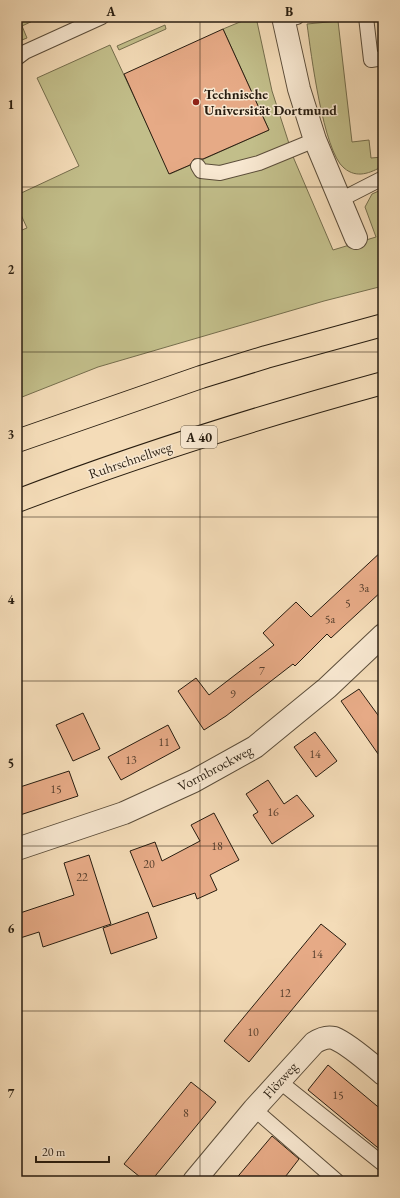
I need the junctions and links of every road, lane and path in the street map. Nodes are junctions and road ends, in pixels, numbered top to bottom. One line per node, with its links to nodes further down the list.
1 (102, 17): 4 (lane)
2 (366, 17): 5 (lane)
3 (288, 18): 6 (street)
4 (17, 58)
5 (383, 58)
6 (315, 140): 7 (lane); 9 (street)
7 (198, 166)
8 (383, 178): 9 (lane)
9 (340, 200): 10 (street)
10 (356, 238)
11 (383, 325): 13 (highway)
12 (383, 383): 14 (highway, Ruhrschnellweg / A 40)
13 (17, 440)
14 (17, 501)
15 (383, 635): 16 (street, Vormbrockweg)
16 (17, 850)
17 (383, 1074): 18 (street, Flözweg)
18 (279, 1081): 19 (street, Flözweg); 20 (lane)
19 (254, 1109): 21 (street, Flözweg); 22 (lane)
20 (383, 1164)
21 (194, 1181)
22 (336, 1181)

